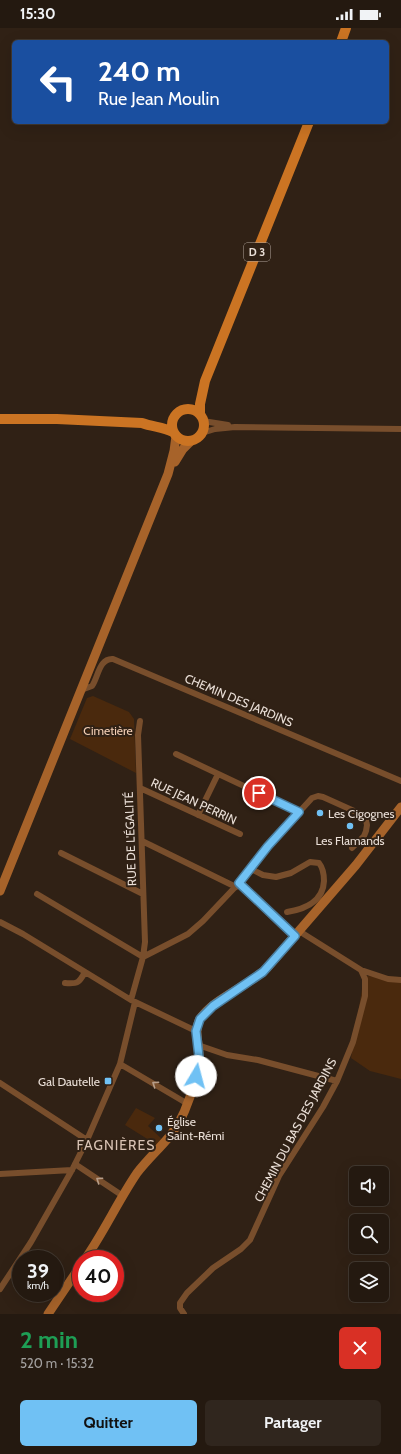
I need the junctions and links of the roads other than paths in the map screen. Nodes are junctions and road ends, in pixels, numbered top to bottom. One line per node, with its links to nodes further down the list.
1 (308, 124): 2 (main road, D 3)
2 (205, 381): 3 (main road, D 3); 5 (main road, D 3)
3 (185, 409): 4 (main road); 5 (main road)
4 (174, 417): 7 (main road); 11 (main road)
5 (202, 418): 8 (street); 10 (main road)
6 (0, 419): 7 (main road)
7 (142, 423): 11 (main road)
8 (235, 427): 9 (street); 10 (street)
9 (401, 429)
10 (202, 433): 12 (main road)
11 (174, 434): 12 (main road); 13 (street)
12 (191, 441): 13 (street)
13 (168, 474): 14 (street)
14 (81, 690): 18 (street, CHEMIN DES JARDINS); 29 (street)
15 (140, 721): 19 (street, RUE DE L'ÉGALITÉ)
16 (176, 754): 17 (street)
17 (218, 774): 21 (street); 22 (street)
18 (401, 780)
19 (140, 788): 22 (street, RUE JEAN PERRIN); 24 (street, RUE DE L'ÉGALITÉ)
20 (401, 808): 34 (street)
21 (299, 812): 25 (street); 27 (street)
22 (198, 815): 23 (street, RUE JEAN PERRIN)
23 (240, 834)
24 (142, 841): 28 (street); 31 (street, RUE DE L'ÉGALITÉ)
25 (352, 848)
26 (61, 853): 31 (street)
27 (251, 869): 28 (street); 32 (street)
28 (238, 885): 34 (street); 35 (street)
29 (0, 891)
30 (37, 894): 35 (street)
31 (143, 894): 35 (street, RUE DE L'ÉGALITÉ)
32 (287, 912)
33 (0, 922): 37 (street)
34 (297, 934): 36 (street); 41 (street)
35 (143, 957): 40 (street, RUE DE L'ÉGALITÉ)
36 (361, 970): 38 (street); 44 (street, CHEMIN DU BAS DES JARDINS)
37 (85, 972): 39 (street); 40 (street)
38 (401, 980)
39 (65, 983)
40 (133, 1001): 41 (street); 43 (street, RUE DE L'ÉGALITÉ)
41 (196, 1031): 42 (street)
42 (198, 1045): 44 (street); 46 (street)
43 (120, 1064): 46 (street, one-way to 43); 47 (street, RUE DE L'ÉGALITÉ)
44 (337, 1081): 56 (street, CHEMIN DU BAS DES JARDINS)
45 (0, 1083): 47 (street)
46 (188, 1104): 51 (street)
47 (87, 1140): 48 (street, RUE DE L'ÉGALITÉ)
48 (75, 1164): 49 (street, RUE DE L'ÉGALITÉ); 51 (street, one-way to 48)
49 (72, 1170): 50 (street); 54 (street, RUE DE L'ÉGALITÉ)
50 (0, 1174)
51 (124, 1196): 52 (street)
52 (91, 1250)
53 (72, 1278): 55 (street)
54 (0, 1290)
55 (48, 1314)
56 (184, 1314)

